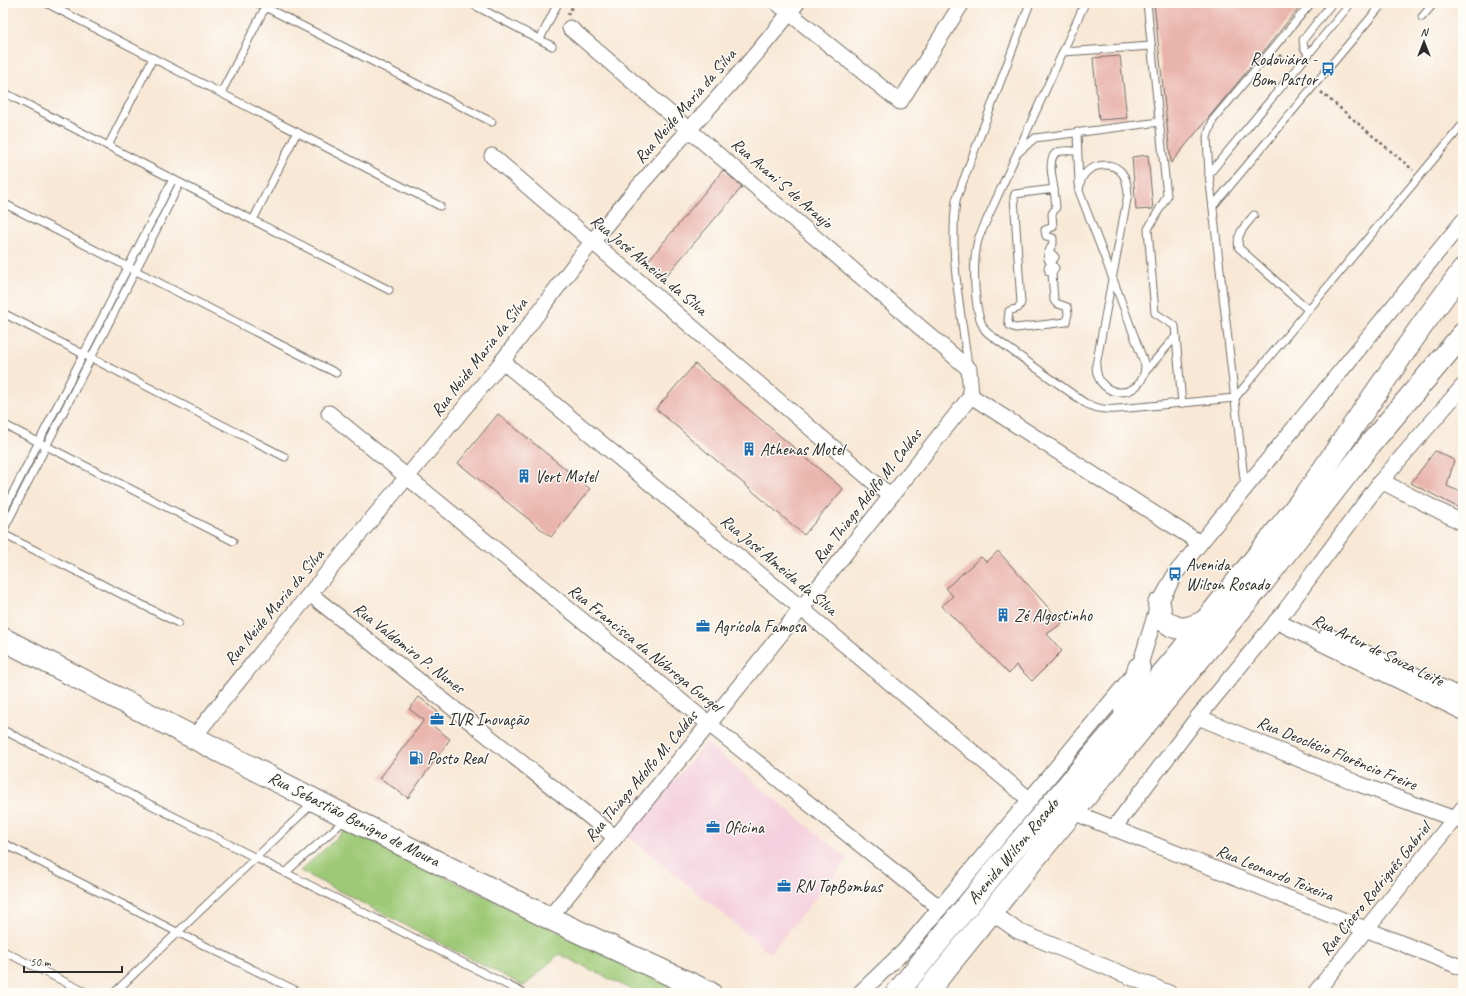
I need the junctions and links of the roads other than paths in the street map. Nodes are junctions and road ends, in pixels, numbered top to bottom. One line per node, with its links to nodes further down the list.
1 (46, 3): 24 (lane)
2 (258, 3): 15 (lane)
3 (470, 3): 19 (lane)
4 (558, 3): 19 (lane)
5 (777, 3): 16 (street)
6 (962, 3): 16 (street)
7 (1030, 3): 59 (lane)
8 (1085, 3): 22 (lane)
9 (1147, 3): 21 (lane)
10 (1311, 3): 37 (lane)
11 (1332, 3): 23 (lane)
12 (1351, 3): 23 (lane)
13 (1383, 3): 43 (lane)
14 (1434, 3): 17 (lane)
15 (266, 5): 26 (lane); 27 (lane)
16 (793, 8): 30 (street, Rua Neide Maria da Silva)
17 (1422, 17)
18 (570, 28): 30 (street, Rua Avani S de Araujo)
19 (540, 39): 20 (lane)
20 (552, 46)
21 (1152, 46): 22 (lane); 28 (lane)
22 (1063, 52): 35 (lane)
23 (1309, 54): 37 (lane)
24 (153, 58): 26 (lane); 33 (lane)
25 (3, 92): 33 (lane)
26 (222, 93): 31 (lane)
27 (492, 122)
28 (1160, 122): 32 (lane); 55 (lane)
29 (1463, 124): 52 (lane)
30 (690, 129): 47 (street, Rua Neide Maria da Silva); 59 (street, Rua Avani S de Araujo)
31 (297, 132): 42 (lane); 45 (lane)
32 (1077, 132): 34 (lane); 35 (lane)
33 (108, 146): 38 (lane)
34 (1077, 151): 39 (lane); 40 (lane)
35 (1016, 154): 65 (lane)
36 (492, 156): 47 (street, Rua José Almeida da Silva)
37 (1209, 174): 43 (lane)
38 (177, 181): 45 (lane); 48 (lane)
39 (1054, 189): 39 (lane)
40 (1079, 191): 50 (lane); 50 (lane)
41 (3, 203): 48 (lane)
42 (440, 206)
43 (1213, 206): 64 (lane)
44 (1254, 215): 52 (lane)
45 (253, 220): 51 (lane)
46 (1463, 221): 73 (street)
47 (592, 242): 58 (street, Rua Neide Maria da Silva); 74 (street, Rua José Almeida da Silva)
48 (132, 270): 56 (lane); 57 (lane); 61 (lane)
49 (1463, 270): 86 (main road, Avenida Wilson Rosado)
50 (1113, 279): 60 (lane); 60 (lane)
51 (389, 290)
52 (1308, 310): 64 (lane)
53 (3, 314): 56 (lane)
54 (1463, 334): 99 (main road, Avenida Wilson Rosado)
55 (1176, 336): 60 (lane); 65 (lane)
56 (84, 354): 57 (lane); 68 (lane)
57 (91, 358): 69 (lane); 70 (lane)
58 (502, 361): 71 (street, Rua Neide Maria da Silva); 84 (street, Rua José Almeida da Silva)
59 (969, 368): 63 (street)
60 (1145, 372)
61 (336, 373)
62 (1463, 386): 72 (street)
63 (971, 396): 74 (street, Rua Thiago Adolfo M. Caldas); 80 (street)
64 (1235, 398): 65 (lane); 73 (lane)
65 (1182, 403)
66 (329, 413): 71 (street, Rua Francisca da Nóbrega Gurgel)
67 (3, 424): 68 (lane)
68 (39, 442): 69 (lane); 75 (lane)
69 (46, 446): 77 (lane); 78 (lane)
70 (285, 457)
71 (407, 477): 82 (street, Rua Neide Maria da Silva); 94 (street, Rua Francisca da Nóbrega Gurgel)
72 (1381, 481): 76 (street); 85 (street)
73 (1245, 487): 80 (street)
74 (890, 496): 84 (street, Rua Thiago Adolfo M. Caldas)
75 (3, 512)
76 (1463, 523)
77 (3, 533): 87 (lane)
78 (233, 541)
79 (3, 542): 81 (lane)
80 (1200, 543): 83 (street)
81 (3, 552)
82 (310, 594): 96 (street, Rua Neide Maria da Silva); 103 (street, Rua Valdomiro P. Nunes)
83 (1159, 604): 86 (main road); 89 (street)
84 (802, 609): 94 (street, Rua Thiago Adolfo M. Caldas); 98 (street, Rua José Almeida da Silva)
85 (1280, 616): 90 (street, Rua Artur de Souza Leite); 91 (street, Rua Artur de Souza Leite); 92 (street)
86 (1205, 621): 93 (main road, Avenida Wilson Rosado)
87 (178, 623)
88 (3, 639): 96 (main road, Rua Sebastião Benígno de Moura)
89 (1139, 668): 93 (main road); 98 (street)
90 (1463, 696)
91 (1463, 712)
92 (1198, 717): 101 (street, Rua Deoclécio Florêncio Freire); 102 (street)
93 (1121, 722): 114 (main road, Avenida Wilson Rosado)
94 (709, 724): 103 (street, Rua Thiago Adolfo M. Caldas); 107 (street, Rua Francisca da Nóbrega Gurgel)
95 (3, 730): 105 (lane)
96 (194, 737): 97 (main road, Rua Sebastião Benígno de Moura)
97 (316, 800): 100 (main road, Rua Sebastião Benígno de Moura); 105 (lane)
98 (1030, 800): 107 (street)
99 (1073, 812): 102 (street, Rua Leonardo Teixeira); 108 (main road, Avenida Wilson Rosado)
100 (348, 817): 106 (lane); 109 (main road, Rua Sebastião Benígno de Moura)
101 (1461, 817): 110 (street, Rua Cícero Rodriguês Gabriel)
102 (1113, 829): 110 (street, Rua Leonardo Teixeira)
103 (615, 837): 109 (street, Rua Thiago Adolfo M. Caldas)
104 (3, 843): 111 (lane)
105 (256, 858): 106 (lane); 111 (lane)
106 (285, 873): 118 (lane)
107 (940, 908): 120 (street)
108 (991, 912): 122 (main road, Avenida Wilson Rosado); 123 (street)
109 (549, 918): 119 (main road, Rua Sebastião Benígno de Moura)
110 (1366, 930): 113 (street, Rua Leonardo Teixeira); 124 (street, Rua Cícero Rodriguês Gabriel)
111 (177, 932): 116 (lane); 117 (lane)
112 (3, 951): 115 (lane)
113 (1463, 968)
114 (903, 985): 121 (main road, Avenida Wilson Rosado)
115 (87, 993)
116 (114, 993)
117 (301, 993)
118 (523, 993)
119 (711, 993)
120 (860, 993)
121 (890, 993)
122 (926, 993)
123 (1169, 993)
124 (1315, 993)

